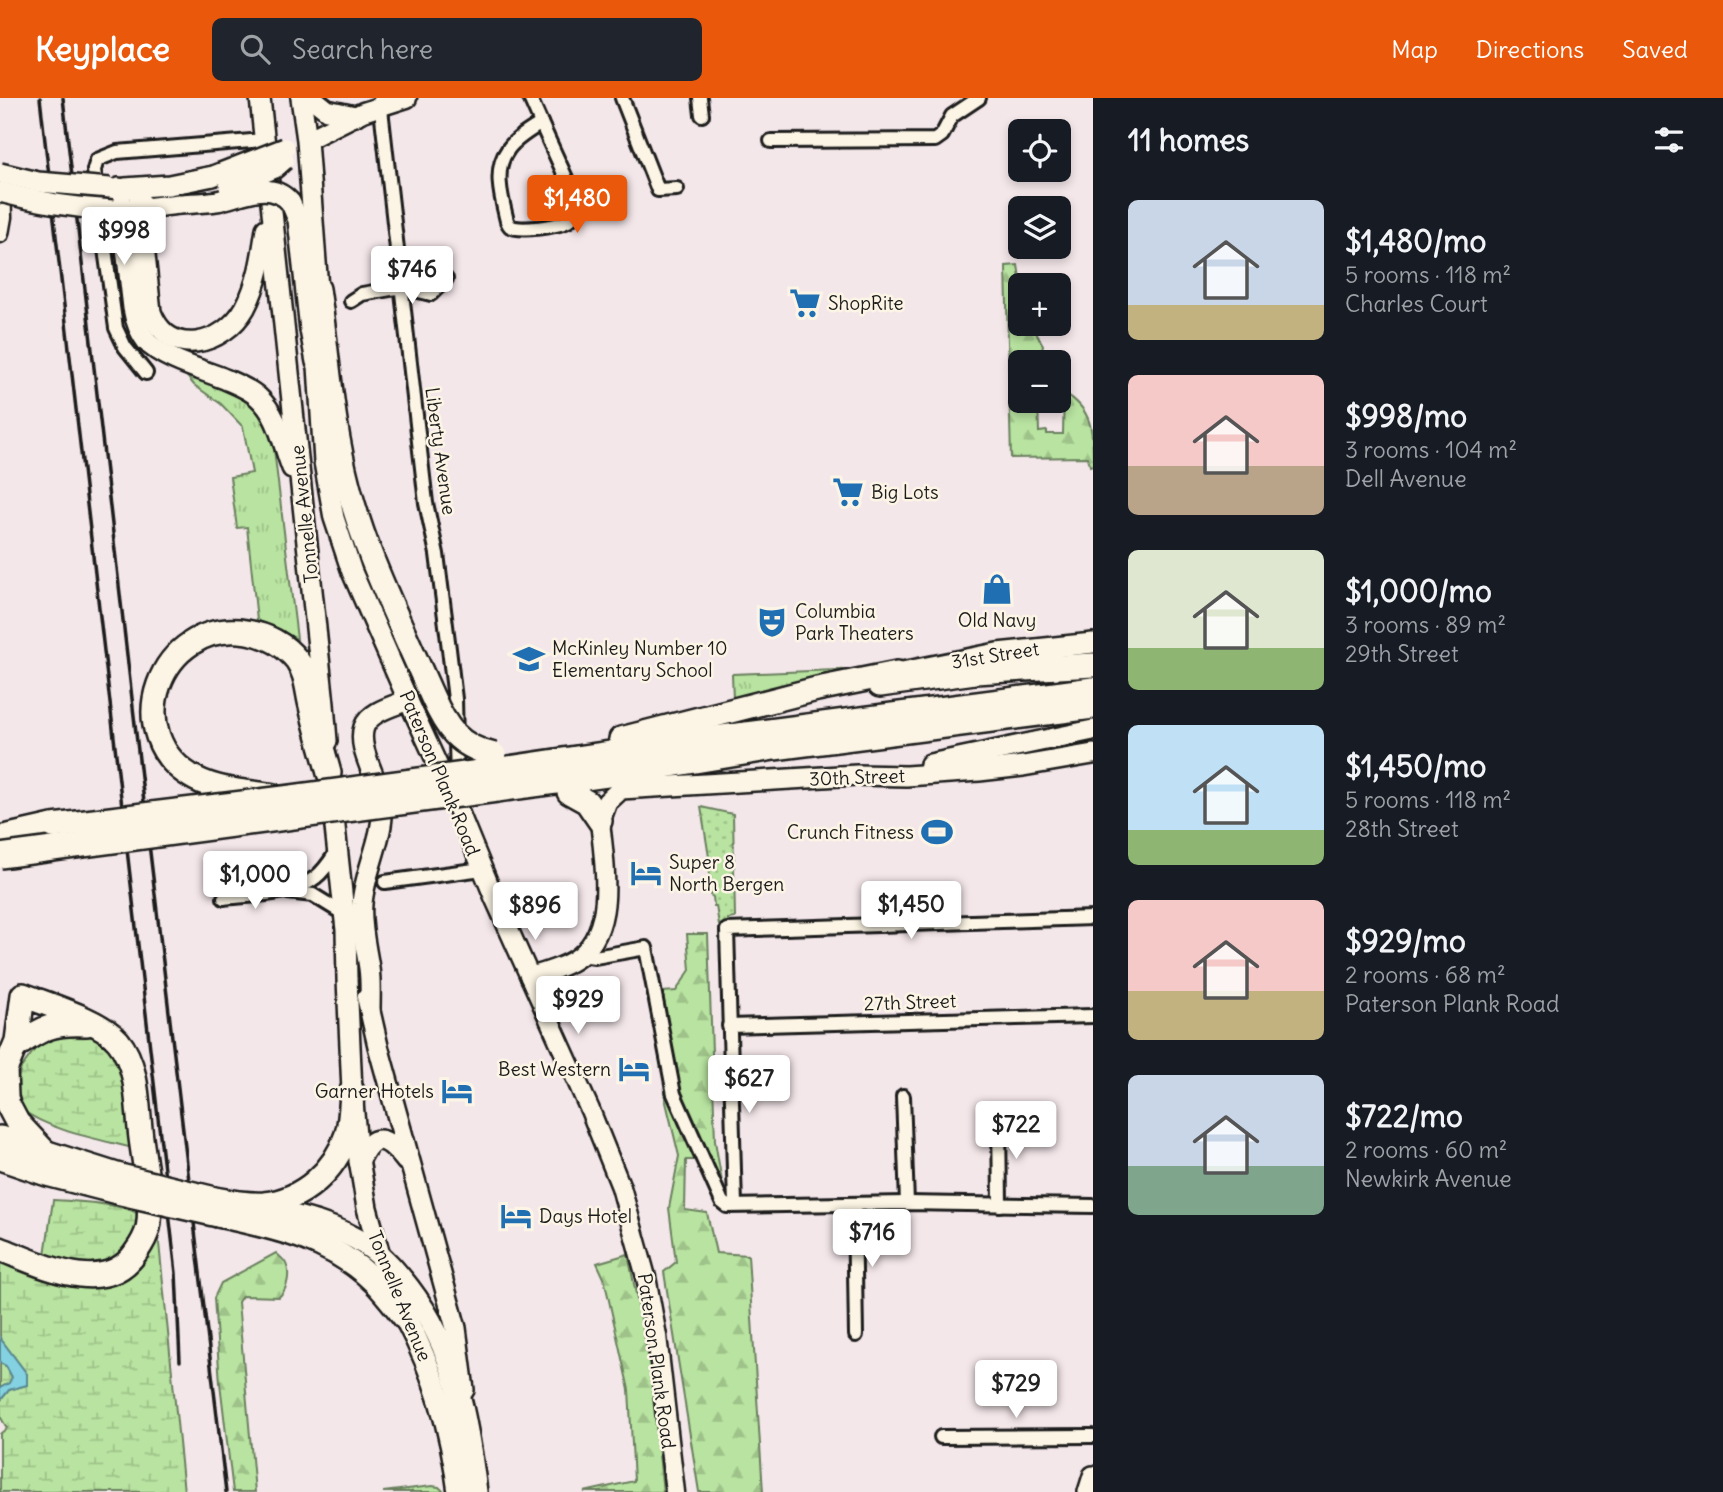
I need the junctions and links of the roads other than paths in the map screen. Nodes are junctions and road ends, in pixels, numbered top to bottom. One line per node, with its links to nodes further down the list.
1 (260, 98): 13 (main road, Tonnelle Avenue)
2 (301, 98): 14 (main road, Paterson Plank Road)
3 (312, 98): 11 (main road)
4 (407, 98): 9 (main road)
5 (530, 98): 12 (street)
6 (622, 98): 19 (street)
7 (700, 98): 10 (street)
8 (979, 98): 15 (street)
9 (380, 102): 11 (main road); 26 (street, Liberty Avenue)
10 (702, 115)
11 (355, 116): 14 (main road)
12 (541, 123): 12 (street)
13 (264, 140): 21 (main road, Tonnelle Avenue); 30 (street)
14 (307, 140): 16 (main road); 27 (main road, Paterson Plank Road)
15 (771, 141)
16 (285, 154): 18 (main road, bridge); 22 (main road, bridge)
17 (0, 172): 18 (main road, bridge); 24 (street)
18 (122, 188): 23 (main road)
19 (677, 190)
20 (0, 192): 23 (main road, bridge)
21 (280, 203): 22 (main road, bridge); 23 (main road); 29 (main road, Paterson Plank Road); 31 (main road, Tonnelle Avenue)
22 (179, 204): 23 (main road)
23 (124, 209): 31 (main road)
24 (0, 234)
25 (446, 279): 26 (street)
26 (402, 287): 28 (street); 48 (street, Liberty Avenue)
27 (318, 289): 29 (main road, Paterson Plank Road); 42 (highway, bridge)
28 (351, 301)
29 (317, 370): 36 (main road, Paterson Plank Road)
30 (146, 373)
31 (302, 495): 43 (main road, Tonnelle Avenue)
32 (1093, 643): 34 (main road, 31st Street)
33 (1093, 665): 37 (highway)
34 (897, 673): 37 (highway)
35 (1093, 689): 41 (highway)
36 (408, 700): 48 (main road, Paterson Plank Road); 64 (main road)
37 (751, 707): 41 (highway)
38 (1093, 707): 42 (highway)
39 (1093, 730): 44 (main road)
40 (1093, 754): 44 (main road, 30th Street)
41 (542, 764): 42 (highway)
42 (495, 772): 46 (highway); 47 (highway, bridge); 54 (highway, bridge)
43 (329, 773): 47 (highway, bridge); 53 (main road, Tonnelle Avenue)
44 (857, 775): 45 (main road, 30th Street)
45 (621, 789): 46 (highway); 49 (main road)
46 (569, 792): 49 (highway)
47 (284, 798): 50 (highway, bridge)
48 (458, 809): 55 (main road, Paterson Plank Road)
49 (600, 821): 61 (main road)
50 (53, 826): 51 (highway); 52 (highway)
51 (0, 828)
52 (0, 838)
53 (337, 851): 57 (street); 60 (main road, Tonnelle Avenue)
54 (0, 856)
55 (482, 869): 56 (street); 62 (main road, Paterson Plank Road)
56 (385, 882)
57 (281, 891): 58 (street); 60 (street)
58 (224, 898)
59 (1093, 918): 67 (street)
60 (345, 922): 64 (main road, Tonnelle Avenue); 71 (main road, Tonnelle Avenue)
61 (581, 955): 62 (main road); 82 (street)
62 (530, 977): 96 (main road, Paterson Plank Road)
63 (23, 1000): 66 (highway); 68 (highway); 69 (highway)
64 (370, 1011): 78 (main road, Tonnelle Avenue)
65 (1093, 1016): 67 (street, 27th Street)
66 (98, 1025): 68 (highway); 86 (highway)
67 (729, 1026): 82 (street)
68 (46, 1028): 69 (highway)
69 (15, 1047): 70 (highway)
70 (3, 1073): 75 (highway)
71 (352, 1091): 77 (main road, Tonnelle Avenue); 84 (highway)
72 (903, 1096): 80 (street)
73 (999, 1118): 83 (street)
74 (0, 1138): 75 (highway)
75 (47, 1154): 79 (highway)
76 (0, 1157): 79 (highway)
77 (359, 1162): 78 (main road); 87 (main road, Tonnelle Avenue)
78 (411, 1167): 90 (main road, Tonnelle Avenue)
79 (121, 1185): 84 (highway, bridge)
80 (907, 1203): 81 (street); 83 (street)
81 (854, 1204): 82 (street); 89 (street)
82 (735, 1205)
83 (1000, 1205): 85 (street)
84 (222, 1206): 87 (highway); 88 (highway)
85 (1093, 1206)
86 (0, 1249)
87 (380, 1256): 88 (main road, Tonnelle Avenue); 90 (highway)
88 (406, 1319): 94 (highway, Tonnelle Avenue)
89 (856, 1335)
90 (469, 1436): 95 (highway, Tonnelle Avenue)
91 (1093, 1436): 92 (street)
92 (941, 1437)
93 (1093, 1476): 97 (main road)
94 (458, 1492)
95 (476, 1492)
96 (675, 1492)
97 (1088, 1492)

